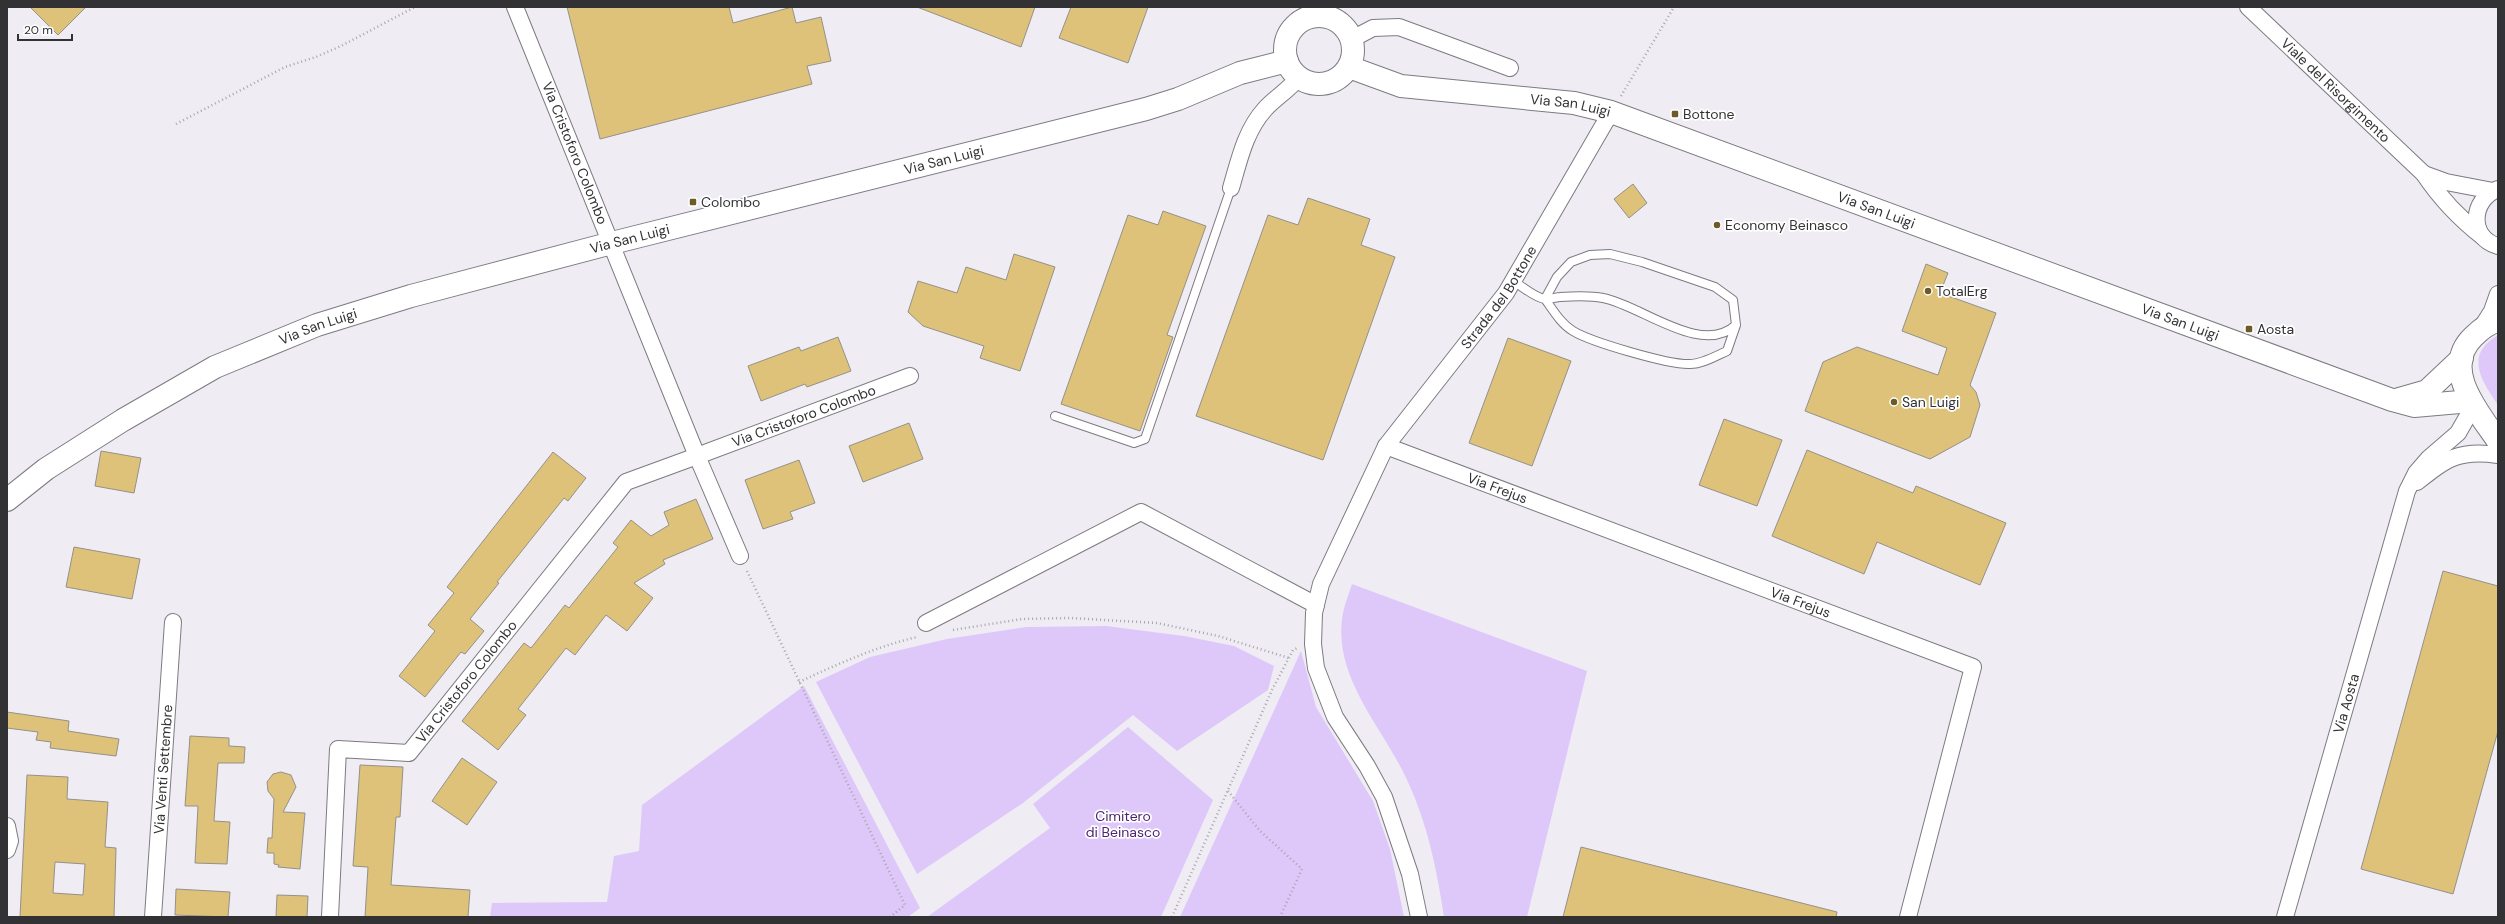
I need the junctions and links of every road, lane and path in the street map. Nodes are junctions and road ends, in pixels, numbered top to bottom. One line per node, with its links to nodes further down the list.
1 (416, 7): 11 (path)
2 (515, 7): 15 (street, Via Cristoforo Colombo)
3 (1674, 7): 10 (path)
4 (2248, 7): 12 (street, Viale del Risorgimento)
5 (1299, 13): 6 (street); 9 (street)
6 (1352, 39): 7 (street); 8 (street)
7 (1349, 67): 9 (street); 10 (street, Via San Luigi)
8 (1510, 68)
9 (1293, 69): 13 (street); 15 (street, Via San Luigi)
10 (1611, 112): 17 (street, Strada del Bottone); 24 (street, Via San Luigi)
11 (176, 124)
12 (2424, 174): 14 (street, Viale del Risorgimento); 16 (street, Viale del Risorgimento)
13 (1231, 188): 26 (lane)
14 (2495, 190): 16 (street, Viale del Risorgimento)
15 (612, 243): 30 (street, Via Cristoforo Colombo); 32 (street, Via San Luigi)
16 (2494, 245)
17 (1513, 281): 19 (lane); 28 (street, Strada del Bottone)
18 (2498, 294): 21 (street)
19 (1545, 299): 20 (lane); 20 (lane); 20 (lane)
20 (1736, 325)
21 (2489, 325): 22 (street)
22 (2462, 358): 24 (street, Via San Luigi); 25 (street)
23 (910, 376): 30 (street, Via Cristoforo Colombo)
24 (2392, 400): 25 (street, Via San Luigi)
25 (2472, 403): 27 (street); 31 (street, Via Aosta)
26 (1055, 416)
27 (2498, 441)
28 (1386, 446): 34 (street, Strada del Bottone); 50 (street, Via Frejus)
29 (2498, 455): 31 (street)
30 (697, 456): 33 (street, Via Cristoforo Colombo); 45 (street, Via Cristoforo Colombo)
31 (2407, 491): 51 (street, Via Aosta)
32 (7, 500)
33 (740, 556): 40 (path)
34 (1316, 605): 36 (street); 38 (street, Strada del Bottone)
35 (173, 622): 44 (street, Via Venti Settembre)
36 (924, 630): 40 (path)
37 (950, 630): 39 (path)
38 (1313, 644): 39 (path); 49 (street, Strada del Bottone)
39 (1289, 658): 41 (path)
40 (800, 682): 46 (path)
41 (1228, 791): 47 (path); 48 (path)
42 (7, 826): 43 (street)
43 (7, 850)
44 (153, 917)
45 (330, 917)
46 (890, 917)
47 (1172, 917)
48 (1280, 917)
49 (1419, 917)
50 (1908, 917)
51 (2285, 917)

